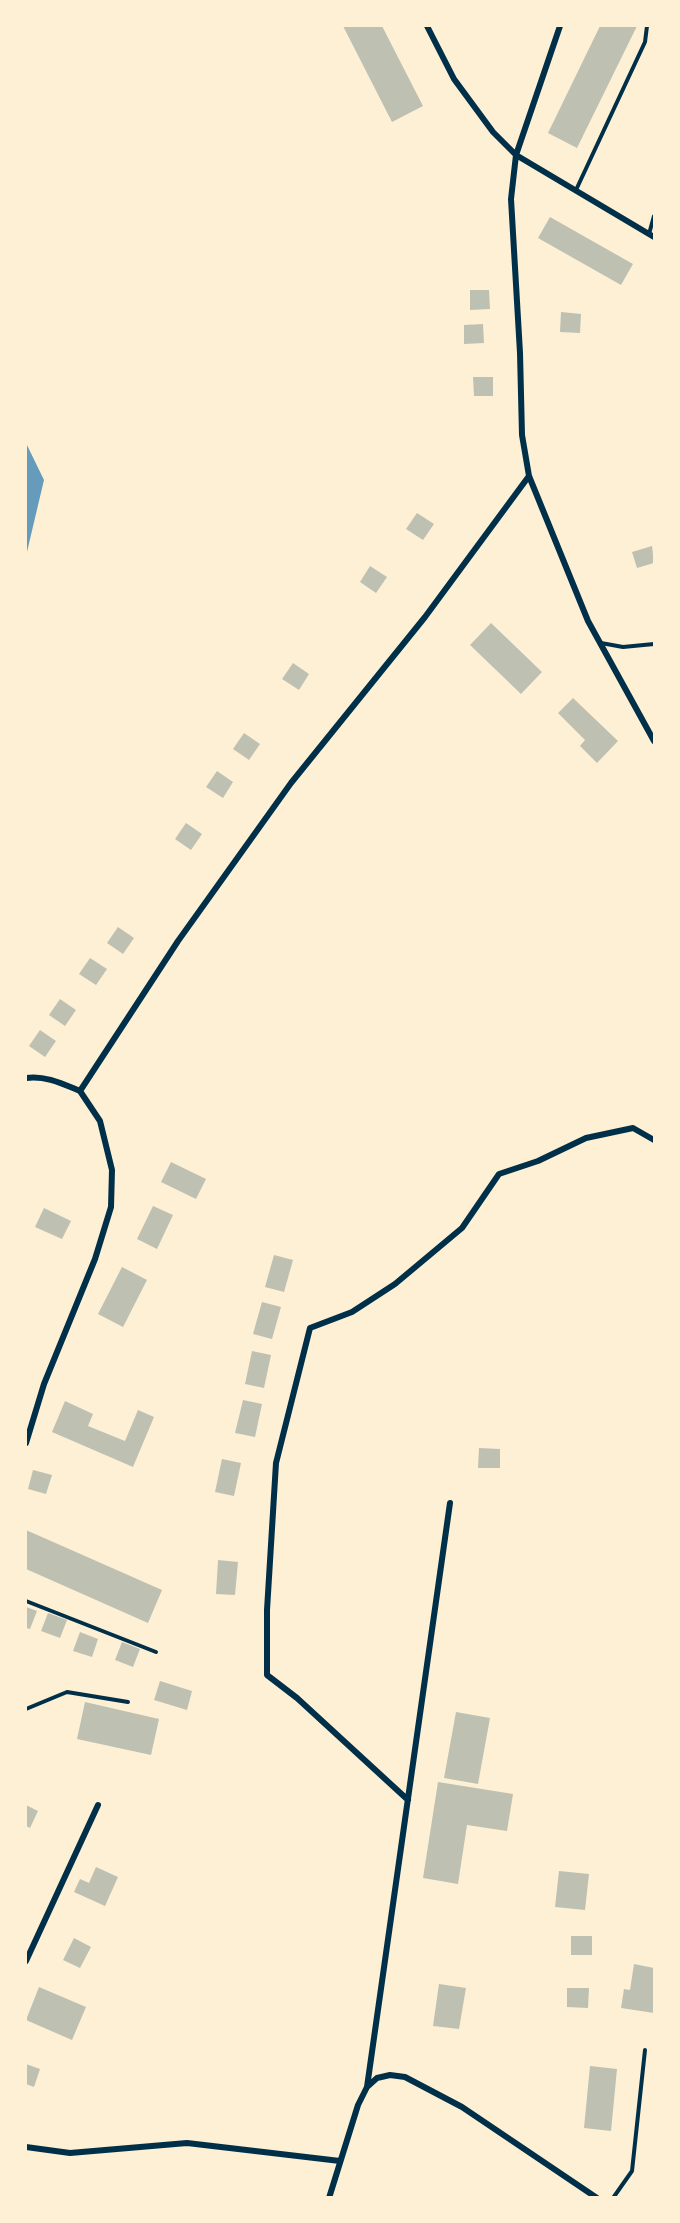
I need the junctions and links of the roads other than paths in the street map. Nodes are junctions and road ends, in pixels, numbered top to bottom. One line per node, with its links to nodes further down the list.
1 (427, 26): 4 (street)
2 (560, 26): 4 (street)
3 (647, 26): 5 (lane)
4 (516, 155): 5 (street); 8 (street)
5 (576, 191): 7 (street)
6 (654, 216): 7 (lane)
7 (652, 235)
8 (529, 476): 9 (street); 13 (street)
9 (600, 643): 10 (lane); 11 (street)
10 (654, 644)
11 (654, 741)
12 (26, 1078): 13 (street)
13 (80, 1091): 15 (street)
14 (654, 1140): 21 (street)
15 (26, 1443)
16 (450, 1503): 21 (street)
17 (26, 1601): 18 (lane)
18 (156, 1652)
19 (128, 1702): 20 (lane)
20 (26, 1709)
21 (408, 1800): 25 (street)
22 (98, 1805): 23 (street)
23 (26, 1961)
24 (645, 2050): 30 (lane)
25 (367, 2087): 27 (street); 29 (street)
26 (26, 2147): 27 (street)
27 (340, 2161): 28 (street)
28 (329, 2198)
29 (597, 2198)
30 (613, 2198)

